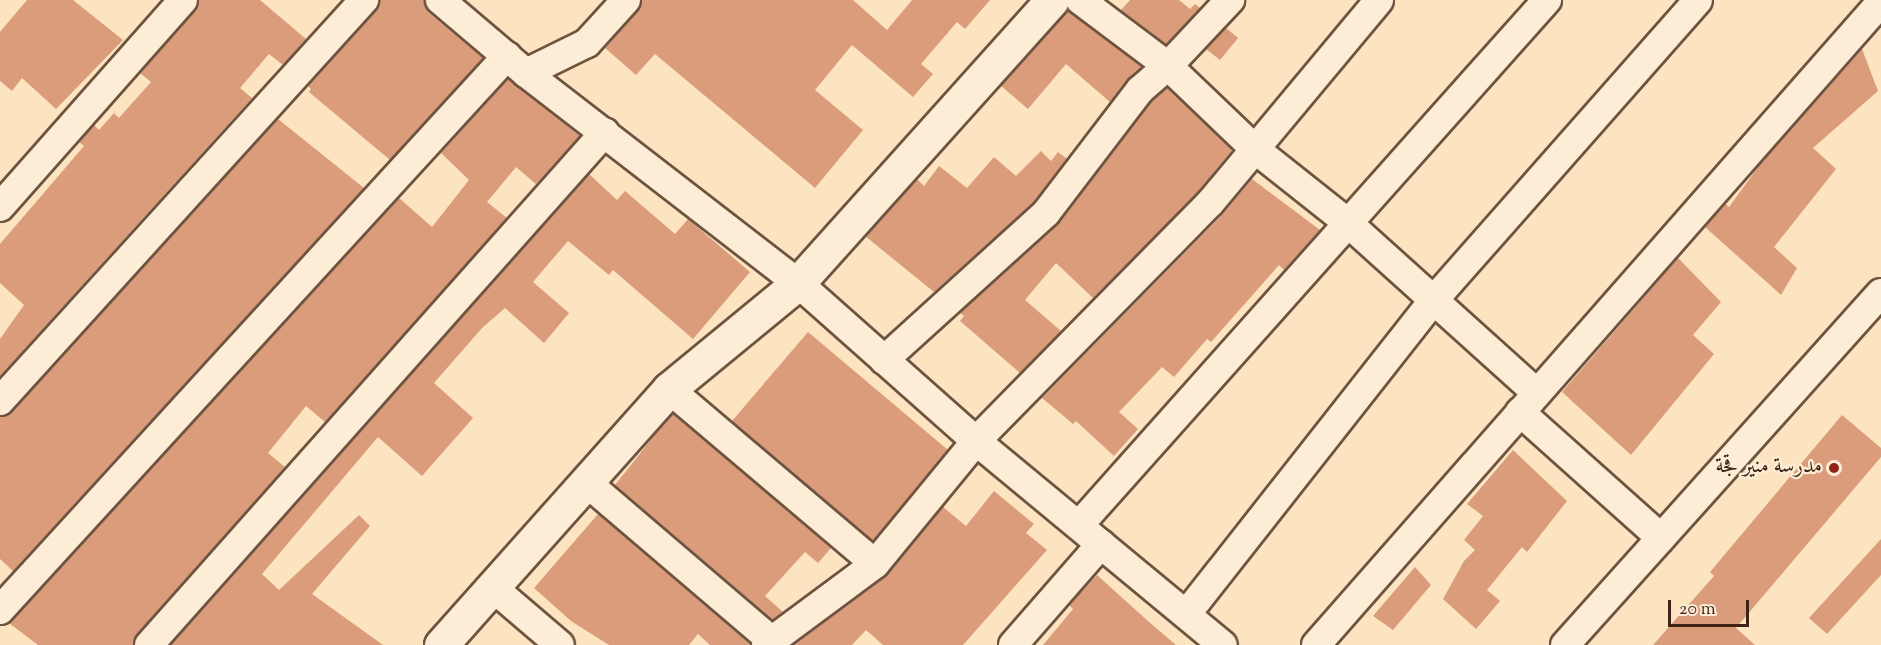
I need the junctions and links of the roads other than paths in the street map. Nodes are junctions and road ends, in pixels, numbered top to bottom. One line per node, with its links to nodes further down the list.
1 (183, 0): 16 (street)
2 (364, 0): 23 (street)
3 (440, 0): 12 (street)
4 (626, 0): 12 (street)
5 (1052, 0): 18 (main road)
6 (1080, 0): 13 (street)
7 (1230, 0): 13 (street)
8 (1379, 0): 15 (street)
9 (1547, 0): 17 (street)
10 (1698, 0): 20 (street)
11 (1881, 2): 24 (street)
12 (517, 65): 14 (street); 32 (street)
13 (1168, 66): 15 (street); 21 (street)
14 (605, 132): 18 (street); 35 (street)
15 (1256, 150): 17 (street); 25 (street)
16 (0, 207)
17 (1348, 223): 20 (street); 27 (street)
18 (798, 283): 21 (street); 22 (main road)
19 (1881, 293): 28 (street)
20 (1432, 302): 24 (street); 33 (street)
21 (884, 360): 25 (street)
22 (669, 389): 26 (main road); 30 (street)
23 (0, 401)
24 (1529, 403): 28 (street); 40 (street)
25 (976, 441): 27 (street); 30 (street)
26 (586, 482): 31 (main road); 34 (street)
27 (1080, 524): 29 (street)
28 (1661, 538): 41 (street)
29 (1101, 544): 33 (street); 38 (street)
30 (875, 564): 34 (street)
31 (492, 587): 36 (main road); 37 (street)
32 (0, 610)
33 (1188, 612): 39 (street)
34 (769, 643)
35 (149, 645)
36 (441, 645)
37 (560, 645)
38 (1013, 645)
39 (1223, 645)
40 (1316, 645)
41 (1565, 645)

